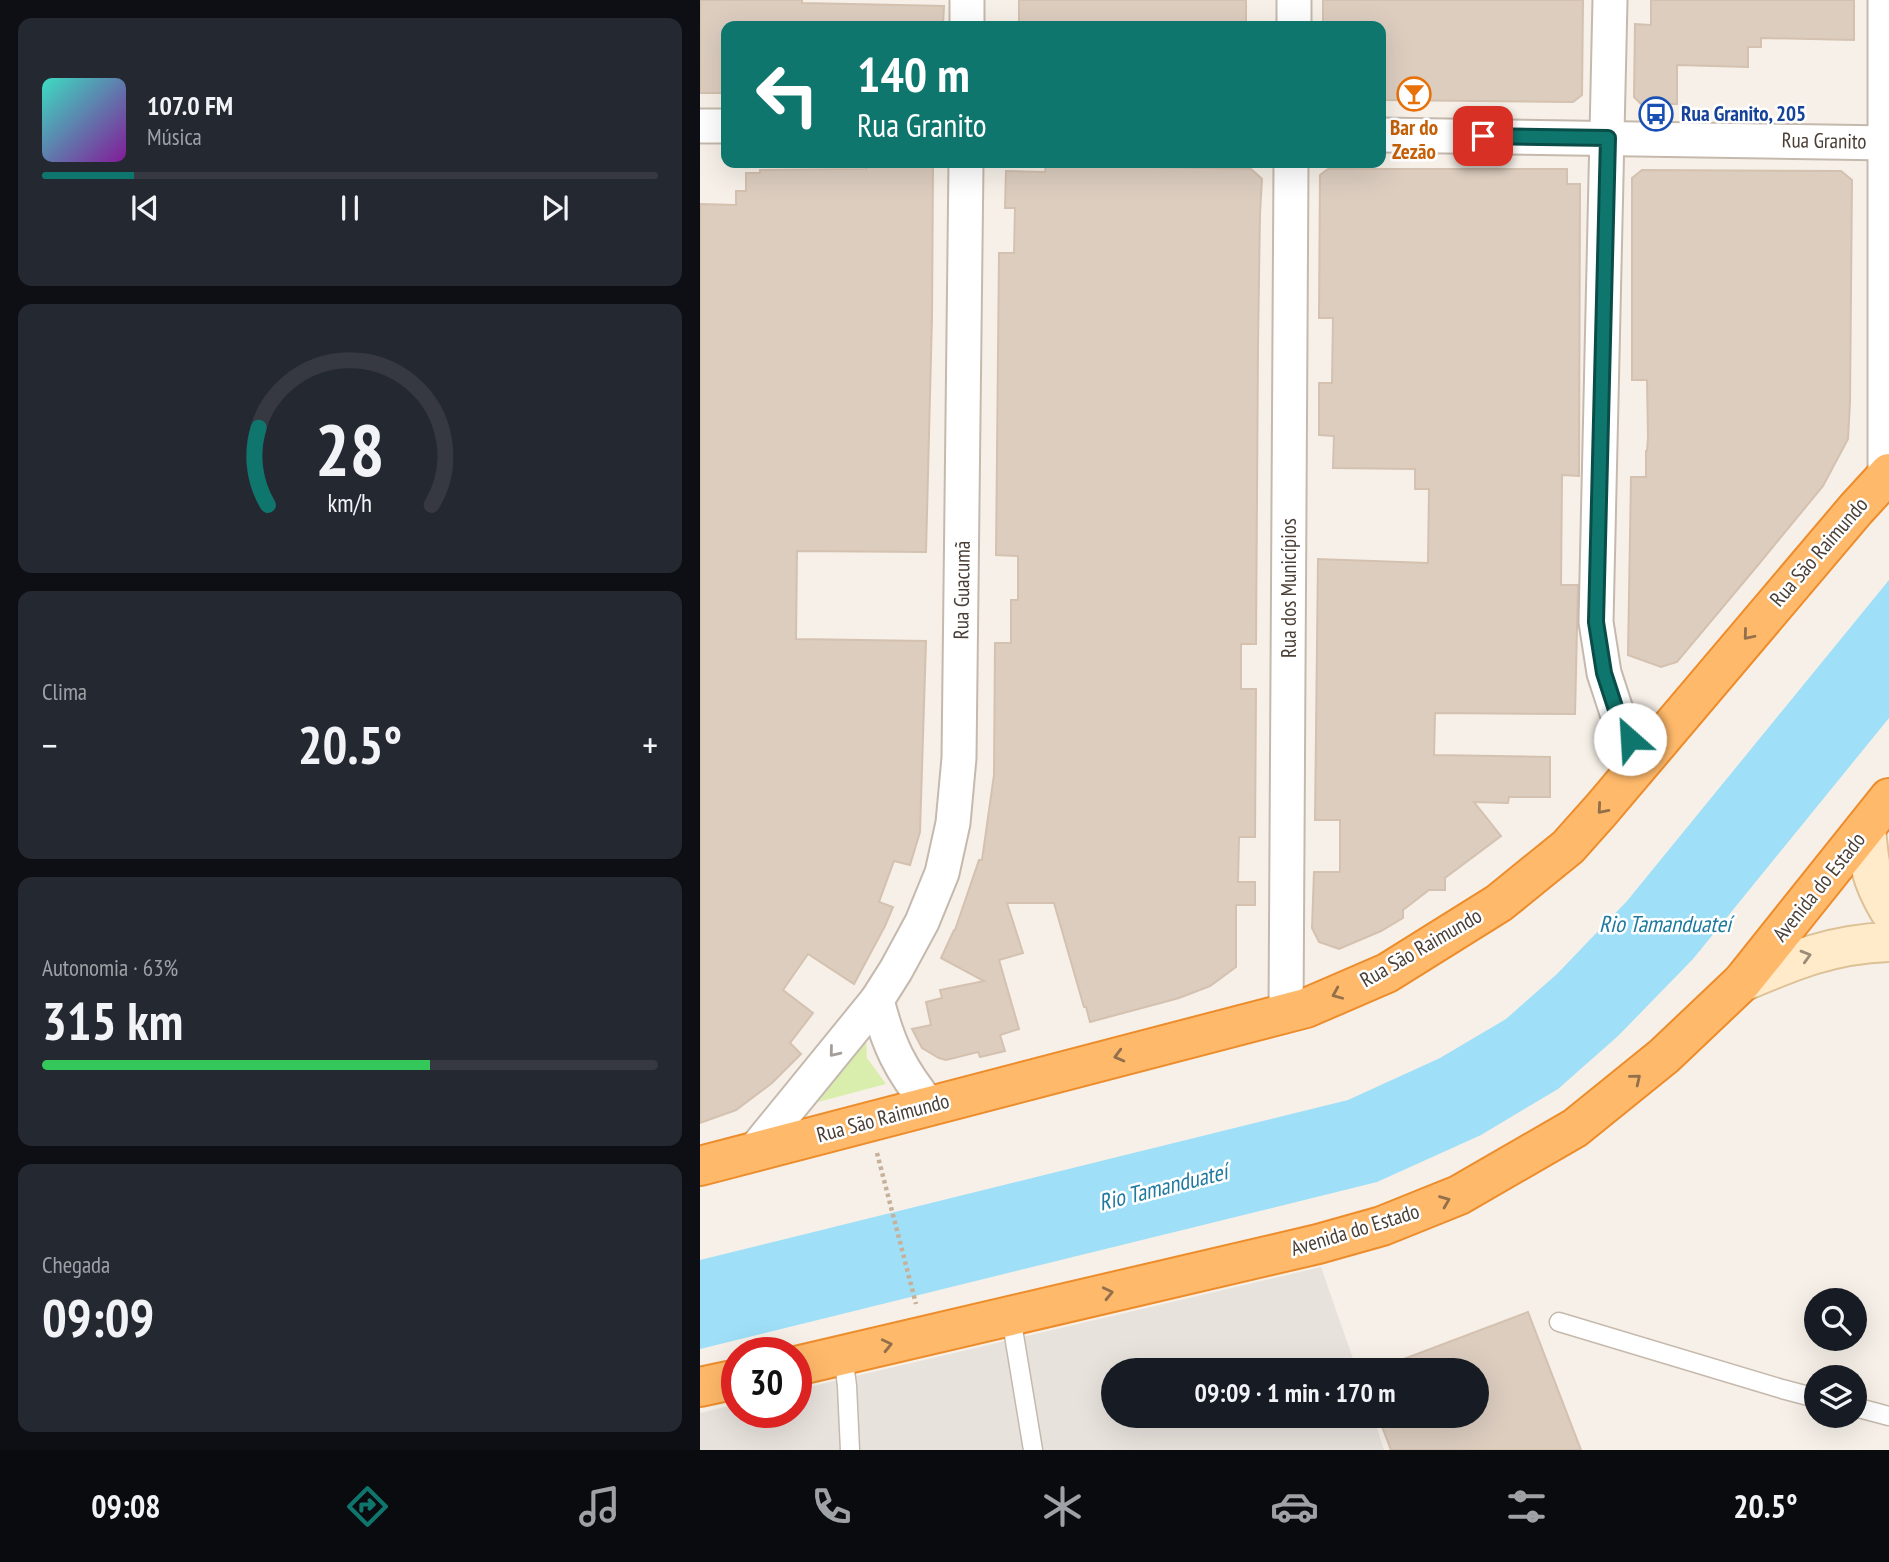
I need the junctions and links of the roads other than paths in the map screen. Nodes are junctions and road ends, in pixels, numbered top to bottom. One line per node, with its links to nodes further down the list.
1 (967, 0): 5 (street)
2 (1294, 0): 6 (street)
3 (1610, 0): 10 (street)
4 (1885, 0): 11 (street)
5 (967, 21)
6 (1294, 21)
7 (700, 126): 8 (street)
8 (721, 126)
9 (1386, 135): 10 (street, Rua Granito)
10 (1608, 138): 11 (street, Rua Granito); 15 (street)
11 (1887, 143): 14 (street)
12 (966, 168): 21 (street, Rua Guacumã)
13 (1291, 168): 22 (street, Rua dos Municípios)
14 (1887, 475): 15 (highway, Rua São Raimundo, one-way to 15)
15 (1643, 761): 22 (highway, Rua São Raimundo, one-way to 22)
16 (1889, 798): 17 (highway, Avenida do Estado)
17 (1866, 828): 18 (main road); 20 (highway, Avenida do Estado)
18 (1889, 910)
19 (1889, 942): 20 (main road, one-way to 19)
20 (1742, 982): 26 (highway, Avenida do Estado, one-way to 20)
21 (877, 1000): 23 (street); 24 (street, Rua Guacumã, one-way to 24)
22 (1286, 1013): 23 (highway, Rua São Raimundo, one-way to 23)
23 (930, 1106): 24 (highway, Rua São Raimundo)
24 (754, 1151): 25 (highway, Rua São Raimundo)
25 (700, 1166)
26 (1011, 1317): 28 (highway, Avenida do Estado, one-way to 26); 36 (lane)
27 (1559, 1322): 32 (lane)
28 (844, 1355): 29 (highway, Avenida do Estado); 35 (lane)
29 (812, 1362)
30 (721, 1382): 31 (highway)
31 (700, 1387)
32 (1804, 1395)
33 (1867, 1410): 34 (lane)
34 (1889, 1416)
35 (850, 1450)
36 (1033, 1450)

